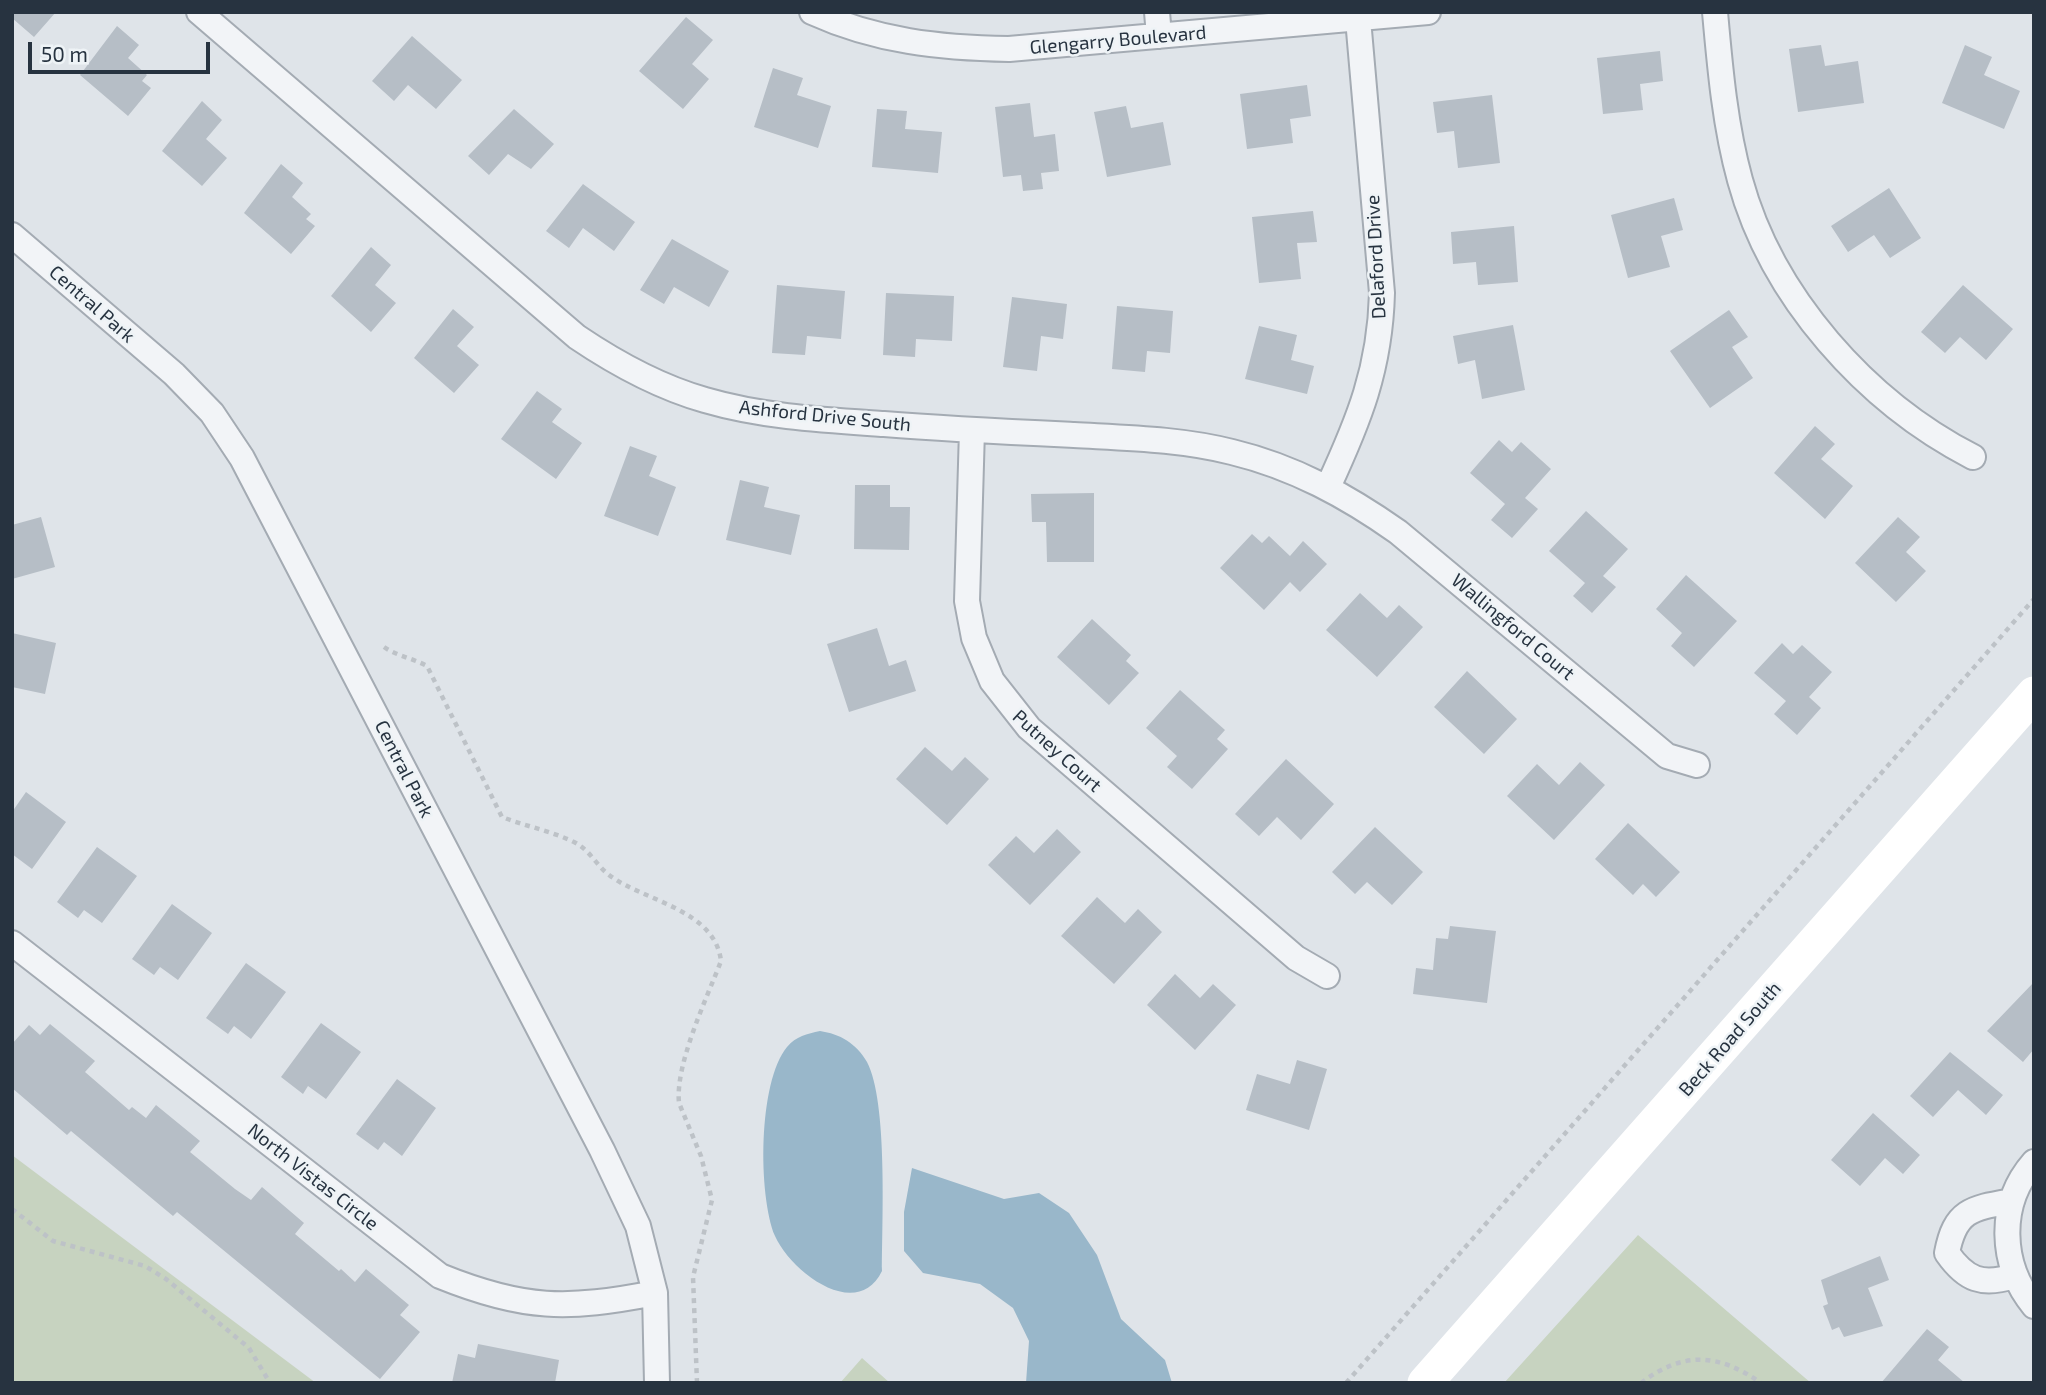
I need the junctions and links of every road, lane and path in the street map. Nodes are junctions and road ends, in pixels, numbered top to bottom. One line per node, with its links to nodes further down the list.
1 (199, 12): 8 (street, Ashford Drive South)
2 (812, 12): 6 (street, Glengarry Boulevard)
3 (1429, 12): 5 (street, Glengarry Boulevard)
4 (1715, 12): 9 (street)
5 (1358, 19): 6 (street, Glengarry Boulevard); 10 (street, Delaford Drive)
6 (1158, 24)
7 (12, 235): 21 (street, Central Park)
8 (972, 430): 10 (street, Ashford Drive South); 16 (street, Putney Court)
9 (1973, 457)
10 (1328, 487): 14 (street, Wallingford Court)
11 (2034, 599): 26 (path)
12 (384, 646): 25 (path)
13 (2034, 694): 27 (main road, Beck Road South)
14 (1697, 765)
15 (12, 943): 21 (street, North Vistas Circle)
16 (1327, 976)
17 (2034, 1162): 18 (street)
18 (2012, 1201): 20 (street); 20 (street)
19 (12, 1209): 23 (path)
20 (2014, 1276): 22 (street)
21 (655, 1293): 24 (street, Central Park)
22 (2034, 1306)
23 (270, 1383)
24 (657, 1383)
25 (697, 1383)
26 (1346, 1383)
27 (1425, 1383)
28 (1641, 1383): 29 (path)
29 (1760, 1383)

